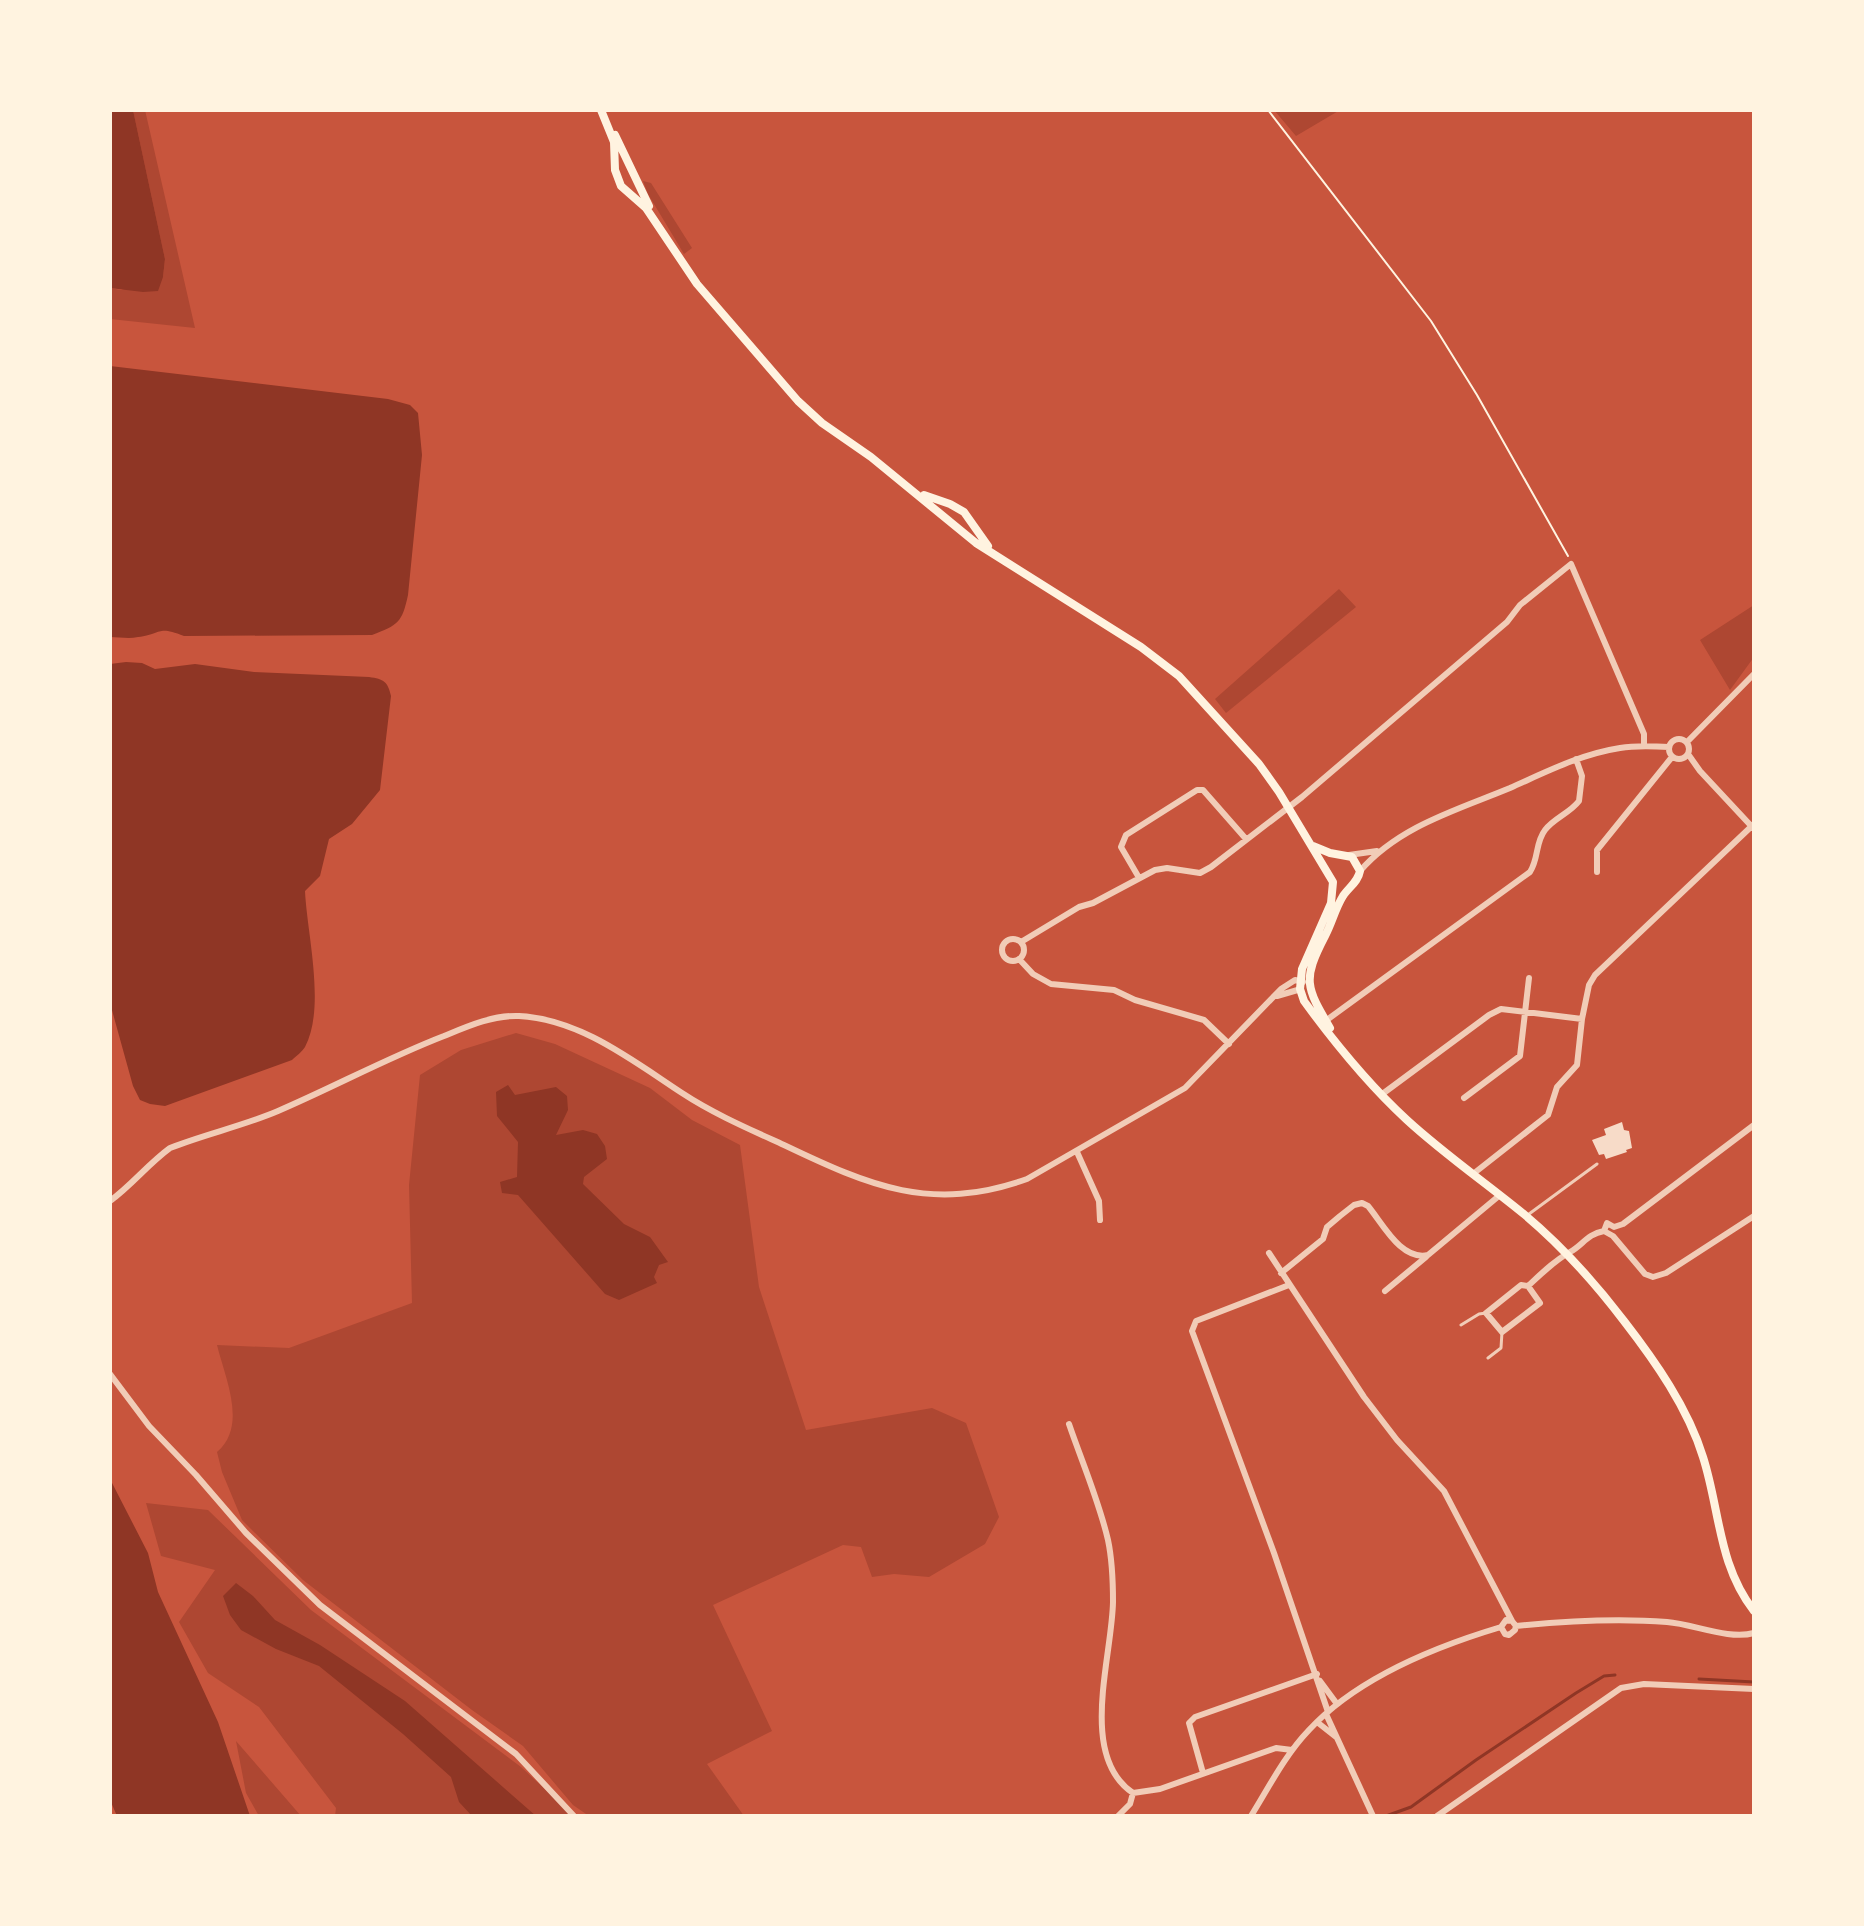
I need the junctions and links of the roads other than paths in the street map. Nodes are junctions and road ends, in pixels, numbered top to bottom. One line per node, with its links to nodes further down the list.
1 (602, 110): 2 (main road); 2 (main road)
2 (665, 235): 3 (main road)
3 (916, 491): 4 (main road); 4 (main road)
4 (995, 554): 13 (main road)
5 (1754, 674): 6 (street)
6 (1687, 742): 8 (street); 9 (street)
7 (1644, 745): 8 (street); 11 (street); 13 (street)
8 (1669, 747): 10 (street)
9 (1688, 754): 10 (street); 12 (street)
10 (1675, 758): 12 (street); 21 (street)
11 (1576, 759): 17 (street); 32 (street)
12 (1700, 771): 14 (street)
13 (1288, 807): 15 (street); 16 (main road)
14 (1753, 826): 31 (street)
15 (1246, 839): 22 (street); 22 (street)
16 (1313, 845): 18 (main road); 19 (main road)
17 (1377, 851): 18 (street); 20 (street)
18 (1344, 855): 19 (main road); 20 (main road)
19 (1328, 870): 23 (main road)
20 (1360, 871): 24 (main road)
21 (1597, 872)
22 (1138, 876): 25 (street)
23 (1333, 882): 24 (main road); 29 (main road)
24 (1353, 884): 28 (main road)
25 (1021, 942): 26 (street); 26 (street)
26 (1019, 959): 33 (street)
27 (1529, 978): 30 (street)
28 (1309, 984): 29 (street); 32 (main road)
29 (1300, 985): 32 (main road); 33 (street)
30 (1526, 1012): 31 (street); 34 (street); 35 (street)
31 (1582, 1019): 39 (street)
32 (1326, 1020): 34 (main road)
33 (1229, 1044): 37 (street)
34 (1381, 1095): 39 (main road)
35 (1464, 1098)
36 (1754, 1125): 45 (street)
37 (1077, 1152): 41 (street); 44 (street)
38 (1597, 1164): 42 (lane)
39 (1473, 1174): 40 (main road)
40 (1500, 1195): 42 (main road); 48 (street)
41 (110, 1201)
42 (1526, 1216): 47 (main road)
43 (1754, 1216): 45 (street)
44 (1100, 1220)
45 (1604, 1231): 47 (street)
46 (1269, 1253): 49 (street)
47 (1567, 1253): 51 (street); 60 (main road)
48 (1428, 1255): 49 (street); 52 (street)
49 (1281, 1273): 50 (street)
50 (1289, 1285): 59 (street); 64 (street)
51 (1528, 1286): 53 (street); 55 (street)
52 (1385, 1291)
53 (1486, 1313): 54 (lane); 55 (street)
54 (1461, 1325)
55 (1502, 1332): 56 (lane)
56 (1488, 1358)
57 (110, 1374): 73 (street)
58 (1069, 1424): 72 (street)
59 (1500, 1600): 61 (street); 62 (street)
60 (1754, 1611)
61 (1514, 1624): 62 (street); 62 (street); 63 (street)
62 (1502, 1625): 66 (street)
63 (1754, 1633)
64 (1317, 1674): 66 (street); 67 (street); 71 (street)
65 (1754, 1689): 77 (street)
66 (1337, 1704): 67 (street)
67 (1327, 1713): 68 (street); 69 (street)
68 (1317, 1722): 69 (street); 70 (street)
69 (1337, 1737): 76 (street)
70 (1292, 1750): 71 (street); 75 (street)
71 (1203, 1773): 72 (street)
72 (1133, 1793): 74 (street)
73 (574, 1816)
74 (1118, 1816)
75 (1251, 1816)
76 (1373, 1816)
77 (1437, 1816)

